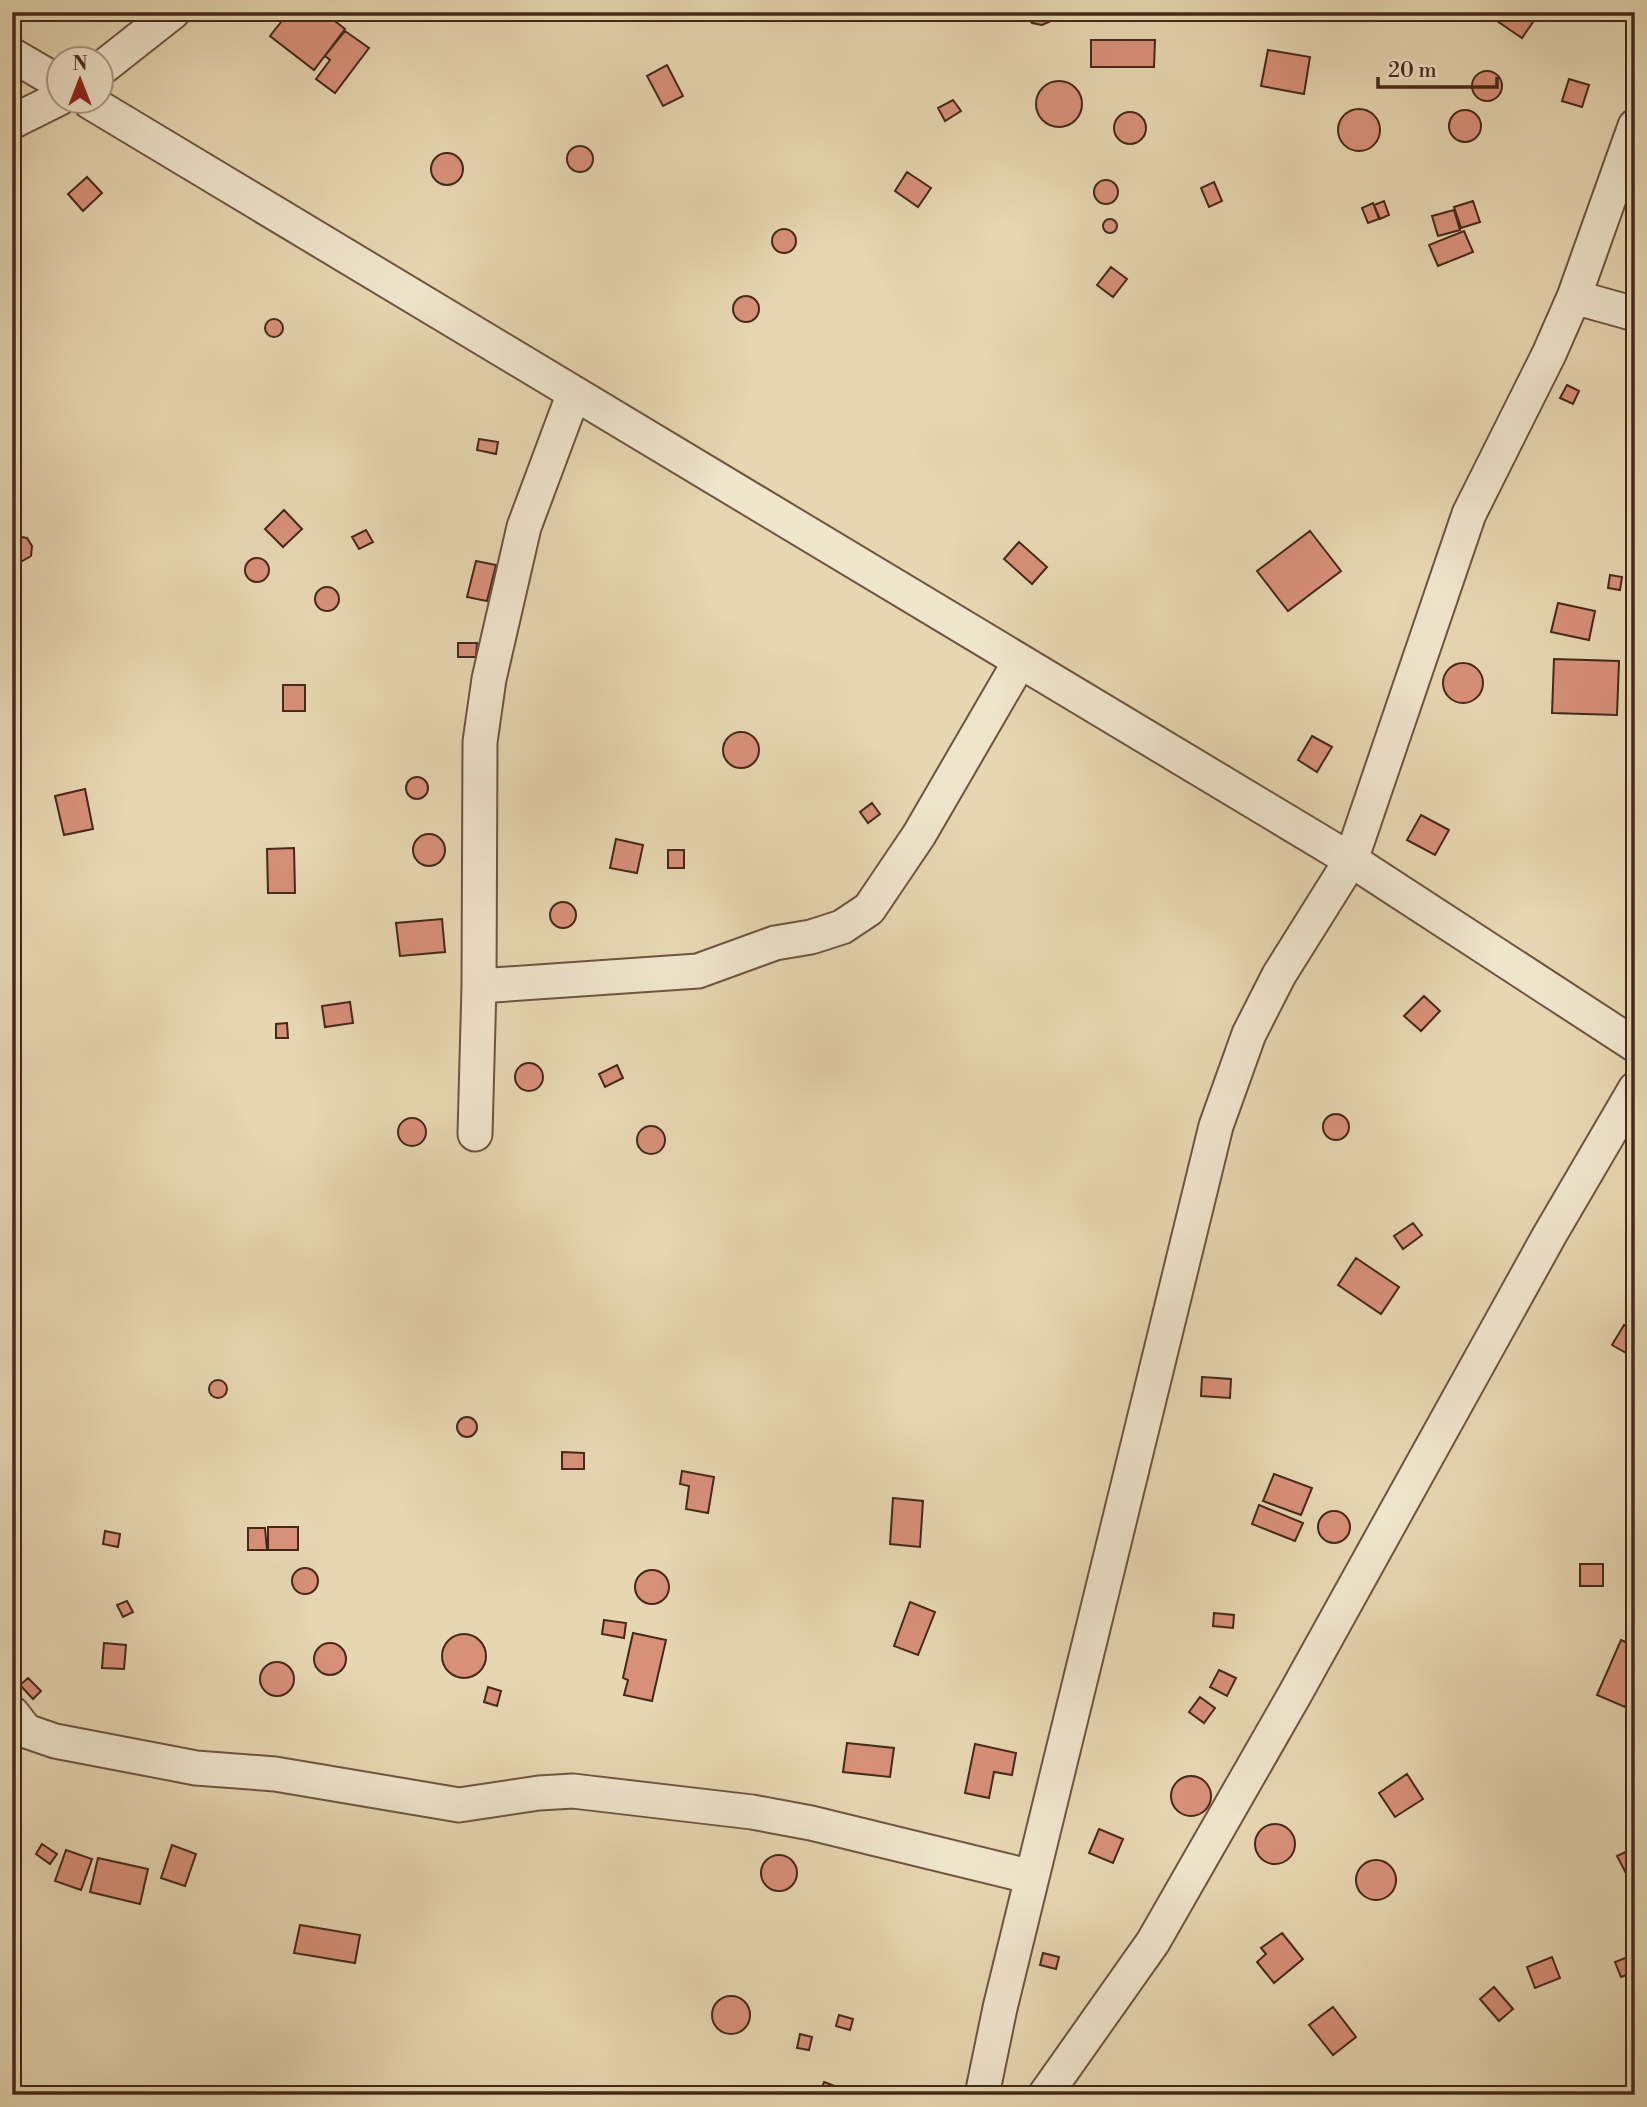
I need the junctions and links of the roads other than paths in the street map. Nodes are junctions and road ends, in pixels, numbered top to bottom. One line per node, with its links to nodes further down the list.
1 (173, 12): 3 (street)
2 (12, 55): 4 (street)
3 (116, 57)
4 (46, 75)
5 (46, 105): 7 (street)
6 (113, 116): 11 (street)
7 (12, 122)
8 (1635, 126): 9 (street)
9 (1574, 297): 10 (street); 13 (street)
10 (1635, 314)
11 (573, 393): 12 (street); 14 (street)
12 (1020, 661): 13 (street); 14 (street)
13 (1351, 860): 15 (street); 19 (street)
14 (479, 986): 17 (street)
15 (1635, 1045)
16 (1635, 1089): 21 (street)
17 (475, 1134)
18 (12, 1713): 19 (street)
19 (1032, 1877): 20 (street)
20 (982, 2095)
21 (1045, 2095)

